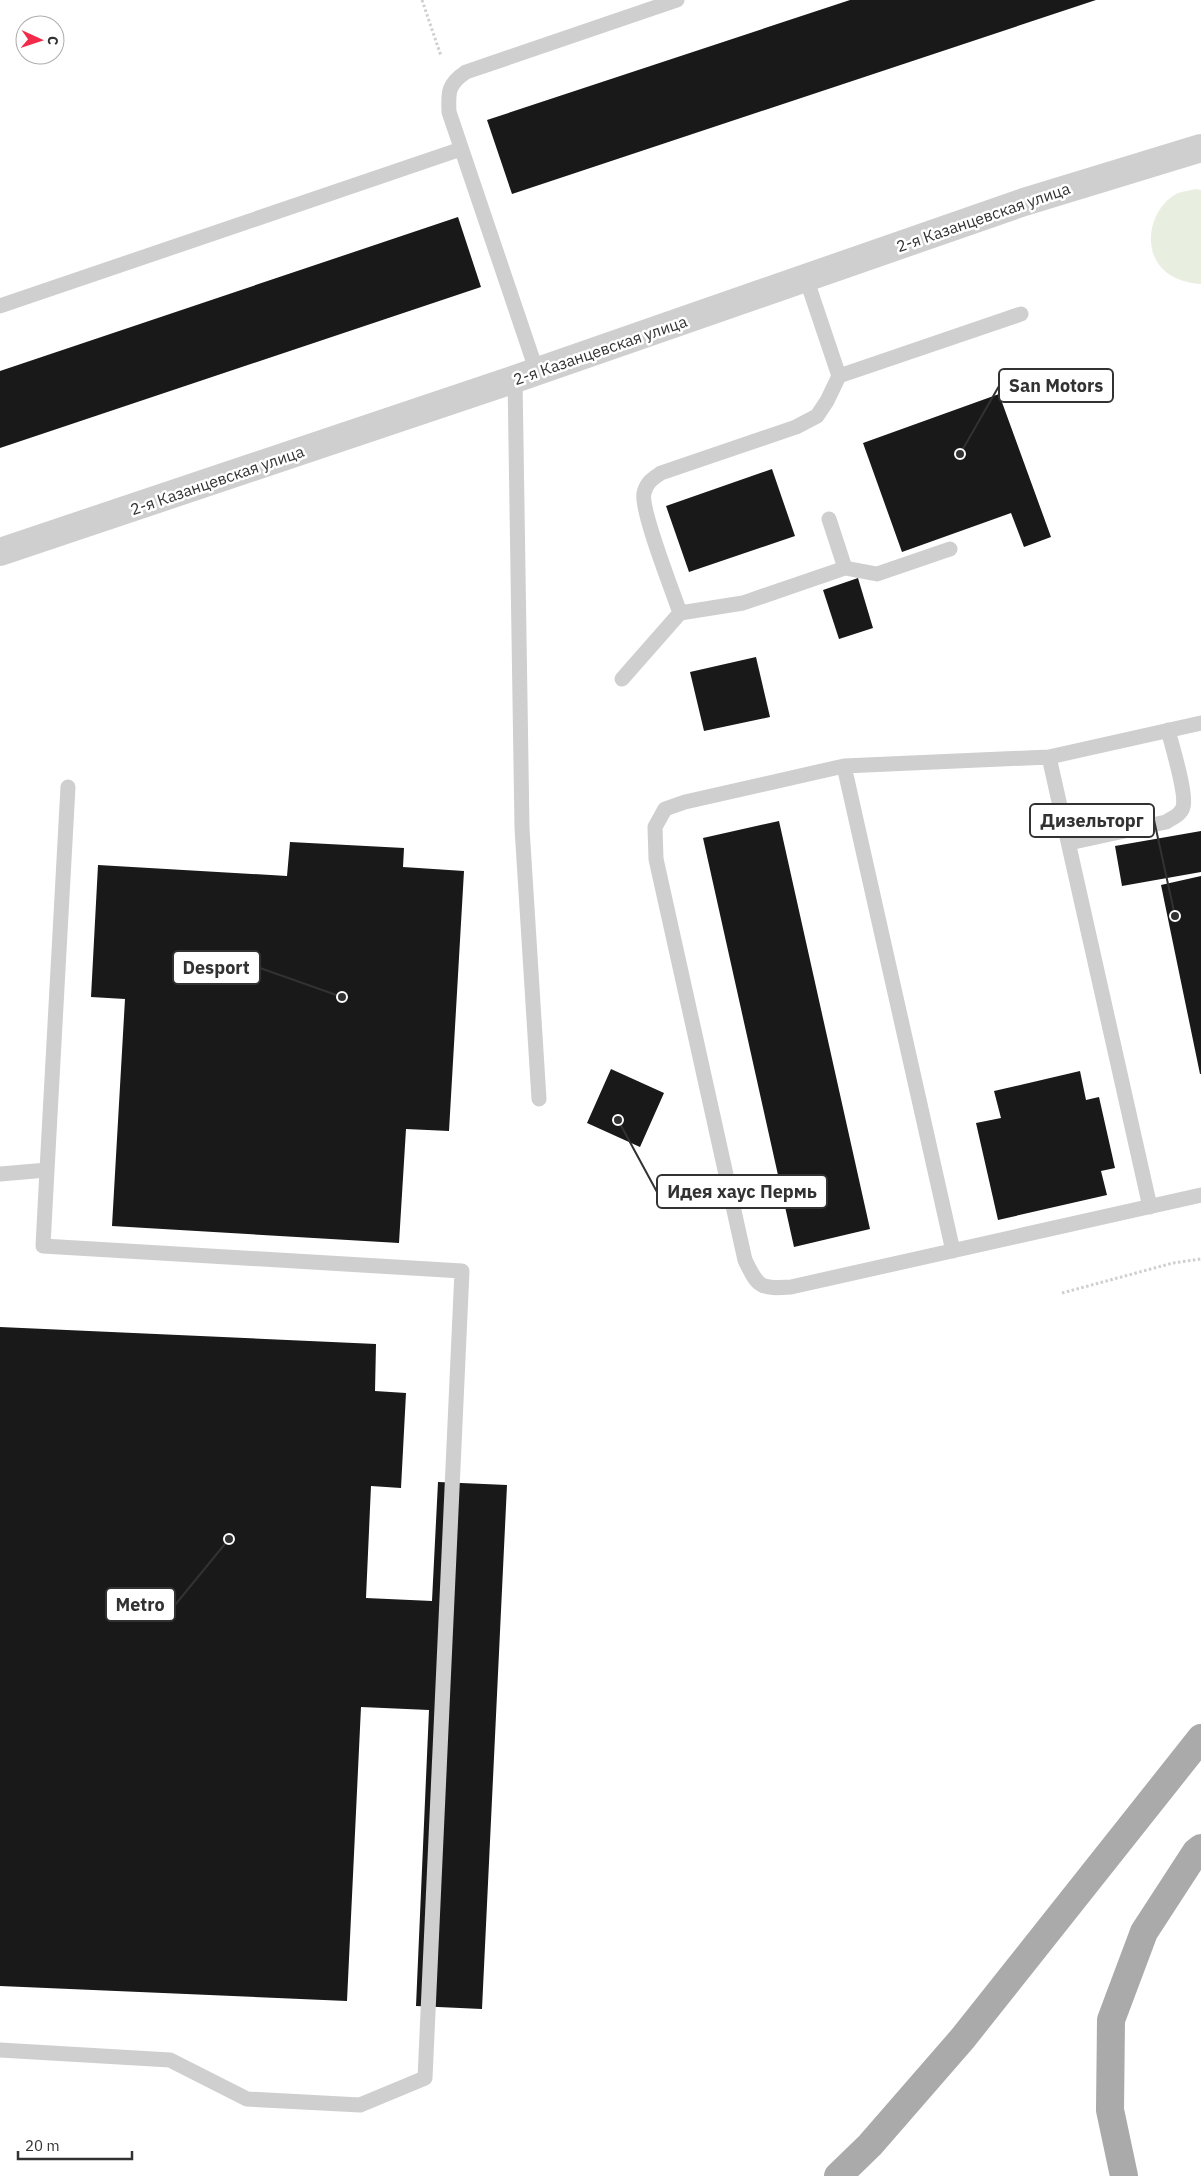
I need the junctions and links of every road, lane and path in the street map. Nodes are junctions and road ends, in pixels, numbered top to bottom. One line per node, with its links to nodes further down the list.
1 (422, 0): 3 (path)
2 (677, 0): 3 (lane)
3 (455, 80): 5 (lane)
4 (1201, 148): 6 (street, 2-я Казанцевская улица)
5 (461, 149): 7 (lane); 9 (lane)
6 (806, 278): 9 (street, 2-я Казанцевская улица); 10 (lane)
7 (0, 306)
8 (1021, 314): 10 (lane)
9 (526, 376): 13 (street, 2-я Казанцевская улица); 23 (lane)
10 (839, 376): 15 (lane)
11 (828, 519): 14 (lane)
12 (950, 549): 14 (lane)
13 (0, 552)
14 (845, 568): 15 (lane)
15 (680, 613): 16 (lane)
16 (622, 679)
17 (1201, 723): 18 (lane)
18 (1168, 730): 19 (lane); 22 (lane)
19 (1049, 757): 20 (lane); 22 (lane)
20 (844, 766): 28 (lane); 28 (lane)
21 (68, 787): 24 (lane)
22 (1069, 843): 27 (lane)
23 (539, 1099)
24 (47, 1170): 25 (lane); 33 (lane)
25 (0, 1174)
26 (1201, 1195): 27 (lane)
27 (1150, 1207): 28 (lane)
28 (952, 1251)
29 (1201, 1259): 30 (path)
30 (1062, 1293)
31 (1201, 1738): 34 (main road)
32 (1201, 1848): 35 (main road)
33 (0, 2050)
34 (838, 2176)
35 (1124, 2176)

